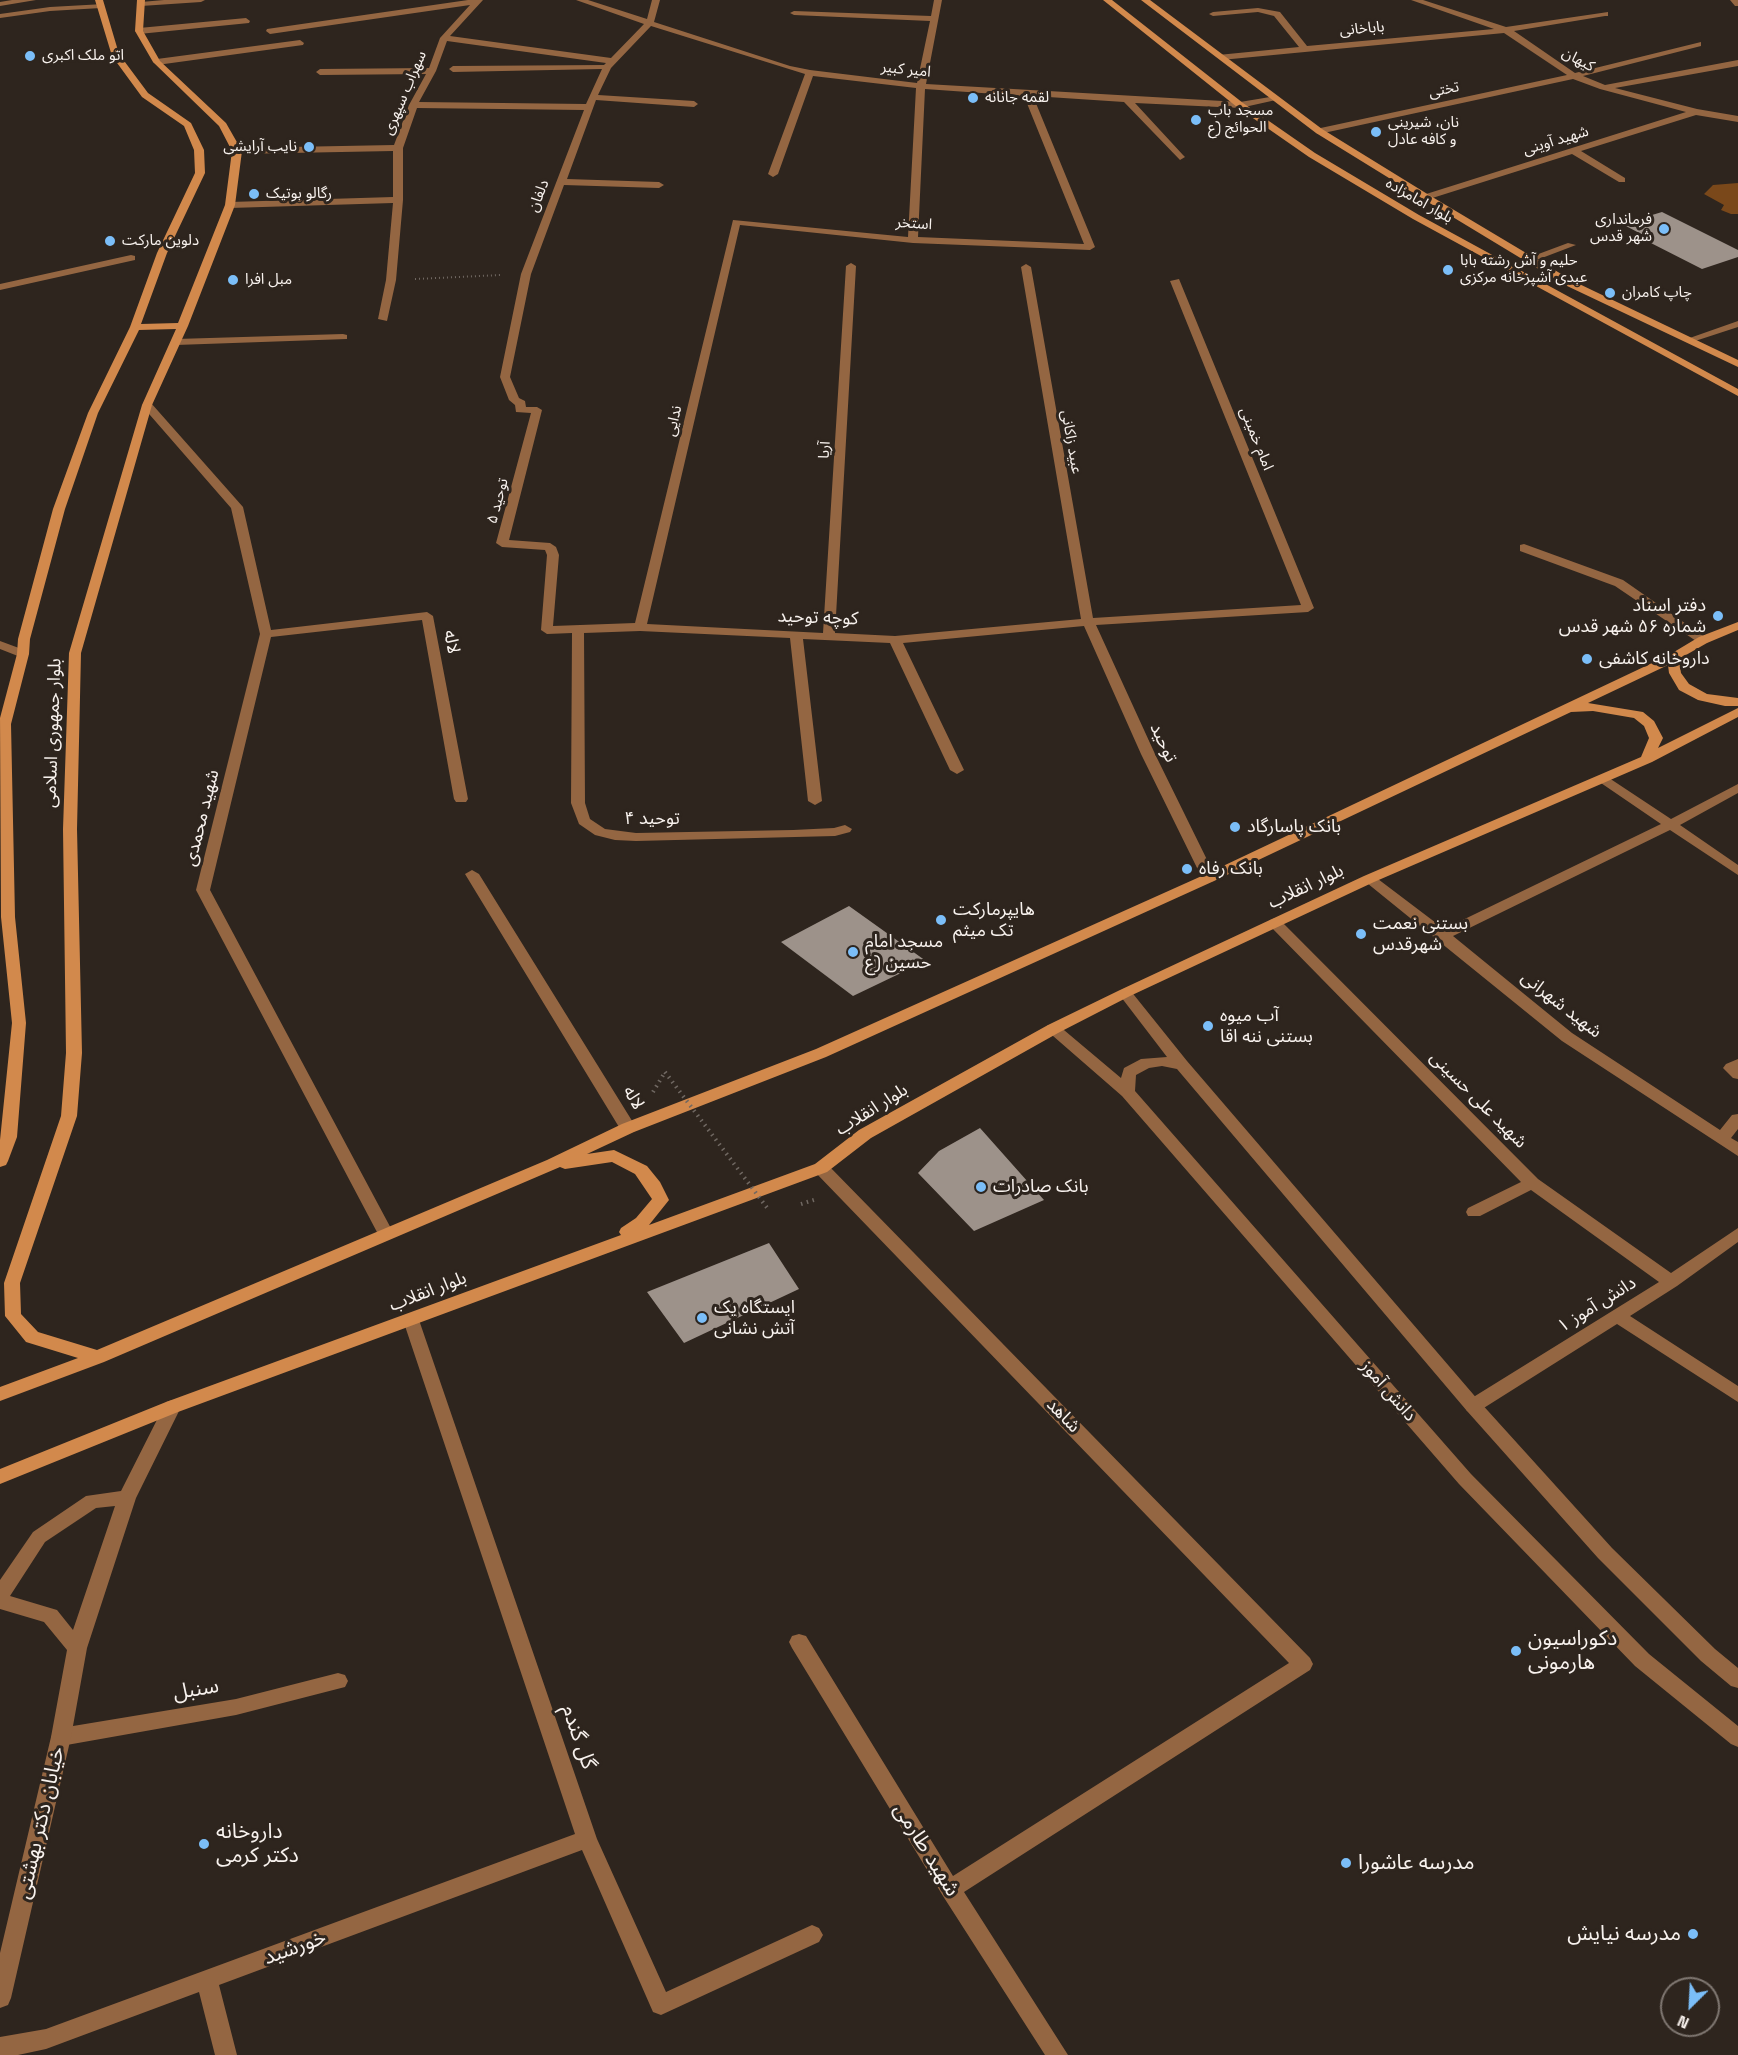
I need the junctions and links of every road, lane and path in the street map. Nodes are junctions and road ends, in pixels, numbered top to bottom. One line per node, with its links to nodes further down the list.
1 (32, 0): 11 (street)
2 (201, 0): 12 (street)
3 (479, 0): 25 (street); 26 (street, سهراب سپهری)
4 (580, 0): 22 (street, امیر کبیر)
5 (656, 0): 22 (street)
6 (938, 0): 20 (street)
7 (1107, 0): 47 (main road, بلوار امامزاده)
8 (1145, 0): 30 (main road, بلوار امامزاده)
9 (1415, 0): 23 (street, کیهان)
10 (1734, 0): 15 (street)
11 (3, 2)
12 (141, 2): 24 (main road)
13 (100, 3): 14 (street); 76 (main road, بلوار جمهوری اسلامی)
14 (52, 4): 19 (street)
15 (1738, 4)
16 (794, 13): 20 (street)
17 (1213, 14): 29 (street)
18 (1605, 14): 23 (street, باباخانی)
19 (0, 16)
20 (934, 19): 39 (street)
21 (246, 21): 24 (street)
22 (650, 22): 33 (street, دلفان); 37 (street, امیر کبیر)
23 (1506, 30): 29 (street, باباخانی); 38 (street, کیهان)
24 (139, 31): 31 (main road)
25 (270, 31)
26 (444, 38): 33 (street); 35 (street, سهراب سپهری)
27 (300, 44): 31 (street)
28 (1698, 44): 38 (street, تختی)
29 (1304, 48): 30 (street, باباخانی)
30 (1221, 57): 42 (main road, بلوار امامزاده)
31 (157, 62): 52 (main road)
32 (1738, 63): 40 (street)
33 (610, 64): 34 (street); 44 (street, دلفان)
34 (453, 69)
35 (432, 71): 36 (street); 46 (street, سهراب سپهری)
36 (320, 72)
37 (810, 73): 39 (street, امیر کبیر); 55 (street)
38 (1574, 76): 40 (street, کیهان); 50 (street, تختی)
39 (921, 86): 41 (street, امیر کبیر); 63 (street)
40 (1603, 87): 48 (street, کیهان)
41 (1028, 94): 43 (street, امیر کبیر); 63 (street, استخر)
42 (1273, 98): 47 (street, امیر کبیر); 50 (main road, بلوار امامزاده)
43 (1127, 100): 47 (street, امیر کبیر); 54 (street)
44 (591, 102): 45 (street); 46 (street); 57 (street, دلفان)
45 (694, 104)
46 (413, 105): 51 (street, سهراب سپهری)
47 (1240, 105): 81 (main road, بلوار امامزاده)
48 (1696, 112): 49 (street, کیهان); 53 (street, شهید آوینی)
49 (1737, 119)
50 (1319, 131): 59 (main road, بلوار امامزاده)
51 (398, 148): 52 (street); 60 (street, سهراب سپهری)
52 (237, 151): 61 (main road, بلوار جمهوری اسلامی)
53 (1574, 152): 56 (street); 59 (street, شهید آوینی)
54 (1180, 158)
55 (773, 174)
56 (1623, 180)
57 (560, 182): 58 (street); 69 (street, دلفان)
58 (659, 185)
59 (1426, 197): 66 (main road, بلوار امامزاده)
60 (399, 200): 61 (street); 70 (street, سهراب سپهری)
61 (230, 205): 75 (main road, بلوار جمهوری اسلامی)
62 (736, 222): 63 (street, استخر); 88 (street, ندایی)
63 (914, 240)
64 (1571, 245): 66 (street)
65 (131, 258): 72 (street)
66 (1530, 259): 78 (main road, بلوار امامزاده)
67 (852, 266): 92 (street, آریا)
68 (1026, 267): 86 (street, عبید زاکانی)
69 (526, 274): 70 (path); 83 (street, دلفان)
70 (391, 280): 73 (street, سهراب سپهری)
71 (1175, 281): 85 (street, امام خمینی)
72 (0, 287)
73 (382, 319)
74 (1738, 324): 78 (street)
75 (183, 326): 76 (main road); 79 (main road, بلوار جمهوری اسلامی)
76 (135, 327): 97 (main road, بلوار جمهوری اسلامی)
77 (343, 337): 79 (street)
78 (1689, 339): 80 (main road, بلوار امامزاده)
79 (177, 342): 82 (main road, بلوار جمهوری اسلامی)
80 (1738, 364)
81 (1738, 393)
82 (147, 405): 91 (street, شهید محمدی); 139 (main road, بلوار جمهوری اسلامی)
83 (537, 410): 90 (street, توحید ۵)
84 (1524, 548): 95 (street)
85 (1308, 608): 86 (street, کوچه توحید)
86 (1088, 622): 94 (street, کوچه توحید); 113 (street, توحید)
87 (1738, 626): 95 (main road)
88 (640, 627): 89 (street, کوچه توحید); 93 (street, کوچه توحید)
89 (578, 629): 90 (street, کوچه توحید); 110 (street, توحید ۴)
90 (546, 630)
91 (266, 634): 107 (street, لاله); 135 (street, شهید محمدی)
92 (829, 635): 93 (street, کوچه توحید); 94 (street, کوچه توحید)
93 (796, 636): 108 (street)
94 (895, 640): 104 (street)
95 (1703, 640): 98 (main road)
96 (0, 645): 97 (street)
97 (23, 654): 102 (main road, بلوار جمهوری اسلامی)
98 (1672, 658): 99 (main road); 100 (main road)
99 (1738, 702)
100 (1562, 709): 103 (main road); 113 (main road)
101 (1738, 712): 103 (main road, بلوار انقلاب)
102 (2, 724): 115 (main road, بلوار جمهوری اسلامی)
103 (1647, 759): 105 (main road, بلوار انقلاب)
104 (957, 770)
105 (1603, 778): 109 (street); 114 (main road, بلوار انقلاب)
106 (1738, 788): 109 (street)
107 (461, 799)
108 (815, 801)
109 (1670, 825): 111 (street); 117 (street)
110 (845, 829)
111 (1738, 871)
112 (472, 874): 126 (street, لاله)
113 (1209, 878): 126 (main road)
114 (1369, 879): 116 (main road, بلوار انقلاب); 117 (street, شهید شهرانی)
115 (4, 918): 129 (main road, بلوار جمهوری اسلامی)
116 (1275, 923): 118 (main road, بلوار انقلاب); 132 (street, شهید علی حسینی)
117 (1443, 935): 127 (street, شهید شهرانی)
118 (1125, 993): 119 (main road, بلوار انقلاب); 121 (street)
119 (1053, 1029): 123 (street, دانش آموز); 131 (main road, بلوار انقلاب)
120 (1738, 1064): 122 (street)
121 (1182, 1065): 123 (street); 146 (street)
122 (1738, 1074)
123 (1127, 1092): 157 (street, دانش آموز)
124 (649, 1097): 133 (path, bridge)
125 (1738, 1119): 127 (street)
126 (628, 1128): 130 (main road)
127 (1722, 1139): 128 (street, شهید شهرانی)
128 (1738, 1150)
129 (0, 1161)
130 (553, 1164): 135 (main road); 137 (main road)
131 (821, 1168): 137 (main road, بلوار انقلاب); 159 (street, شاهد)
132 (1532, 1183): 134 (street); 138 (street, شهید علی حسینی)
133 (768, 1209)
134 (1474, 1212)
135 (386, 1234): 143 (main road)
136 (1738, 1234): 138 (street, دانش آموز ۱)
137 (610, 1244): 142 (main road, بلوار انقلاب)
138 (1671, 1282): 141 (street, دانش آموز ۱)
139 (12, 1283): 140 (main road); 143 (main road, بلوار جمهوری اسلامی)
140 (0, 1298)
141 (1617, 1316): 145 (street); 146 (street, دانش آموز ۱)
142 (411, 1320): 147 (main road, بلوار انقلاب); 158 (street, گل گندم)
143 (98, 1357): 144 (main road)
144 (0, 1394)
145 (1738, 1395)
146 (1473, 1406): 154 (street)
147 (172, 1407): 148 (main road, بلوار انقلاب); 149 (street, خیابان دکتر بهشتی)
148 (0, 1477)
149 (127, 1498): 150 (street); 153 (street, خیابان دکتر بهشتی)
150 (0, 1596)
151 (0, 1601): 153 (street)
152 (800, 1642): 159 (street, شهید طارمی)
153 (77, 1648): 156 (street, خیابان دکتر بهشتی)
154 (1738, 1680)
155 (338, 1681): 156 (street, سنبل)
156 (61, 1737): 162 (street, خیابان دکتر بهشتی)
157 (1738, 1738)
158 (587, 1839): 160 (street, گل گندم); 161 (street, خورشید)
159 (950, 1889): 165 (street, شهید طارمی)
160 (812, 1935)
161 (207, 1981): 163 (street, خورشید); 164 (street)
162 (0, 1998)
163 (0, 2049)
164 (226, 2055)
165 (1058, 2055)

